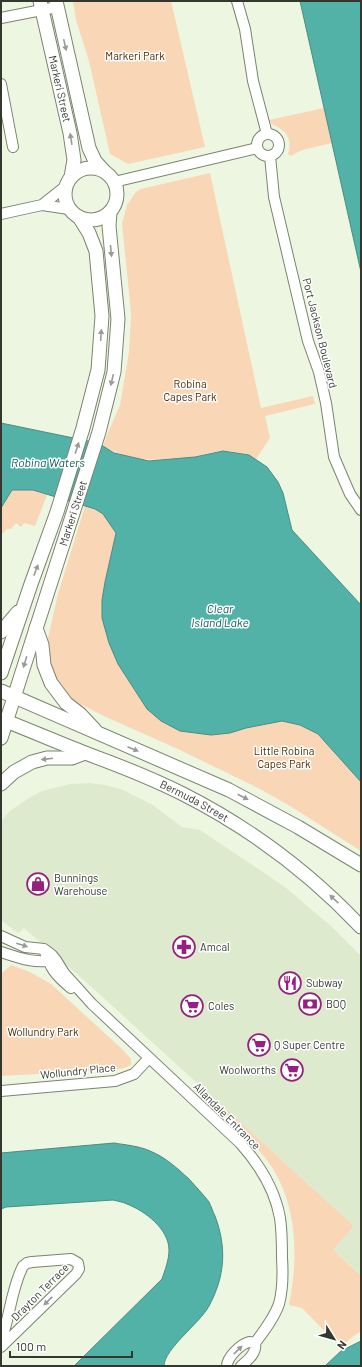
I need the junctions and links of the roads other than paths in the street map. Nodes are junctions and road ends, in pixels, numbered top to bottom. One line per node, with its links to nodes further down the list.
1 (237, 1): 6 (street)
2 (56, 4): 3 (street); 10 (main road, Markeri Street, one-way to 10)
3 (41, 6): 4 (street); 11 (main road, Markeri Street, one-way to 3)
4 (1, 18)
5 (1, 84): 7 (street)
6 (267, 134): 8 (street); 9 (street)
7 (13, 147)
8 (257, 148): 9 (street); 12 (street)
9 (270, 156): 18 (street, Port Jackson Boulevard)
10 (104, 171): 11 (main road); 12 (main road)
11 (68, 182): 13 (street); 14 (main road)
12 (114, 182): 15 (main road)
13 (42, 205): 14 (street); 16 (street)
14 (69, 209): 17 (main road)
15 (110, 212): 17 (main road); 20 (main road, Markeri Street, one-way to 20)
16 (1, 214)
17 (79, 217): 19 (main road, Markeri Street, one-way to 17)
18 (361, 510)
19 (23, 607): 21 (main road); 22 (main road, Markeri Street)
20 (36, 628): 24 (main road, Markeri Street, one-way to 24); 26 (main road)
21 (1, 632)
22 (1, 673)
23 (1, 691): 24 (main road, Bermuda Street)
24 (14, 697): 25 (main road, Markeri Street); 26 (main road, Bermuda Street)
25 (4, 720): 27 (main road, Markeri Street); 28 (main road, Bermuda Street)
26 (98, 733): 30 (main road, Bermuda Street, one-way to 30)
27 (1, 738)
28 (85, 753): 29 (main road, one-way to 29); 31 (main road, Bermuda Street, one-way to 28)
29 (1, 784)
30 (361, 865)
31 (361, 927)
32 (1, 936): 34 (street, Allandale Entrance, one-way to 34)
33 (1, 952): 34 (street)
34 (52, 961): 35 (street, Allandale Entrance)
35 (149, 1058): 36 (street, Wollundry Place); 38 (street, Allandale Entrance)
36 (1, 1091)
37 (1, 1341): 39 (street, Drayton Terrace, one-way to 39)
38 (255, 1343): 40 (street, one-way to 38); 41 (street, Allandale Entrance)
39 (1, 1346)
40 (227, 1366)
41 (241, 1366)

